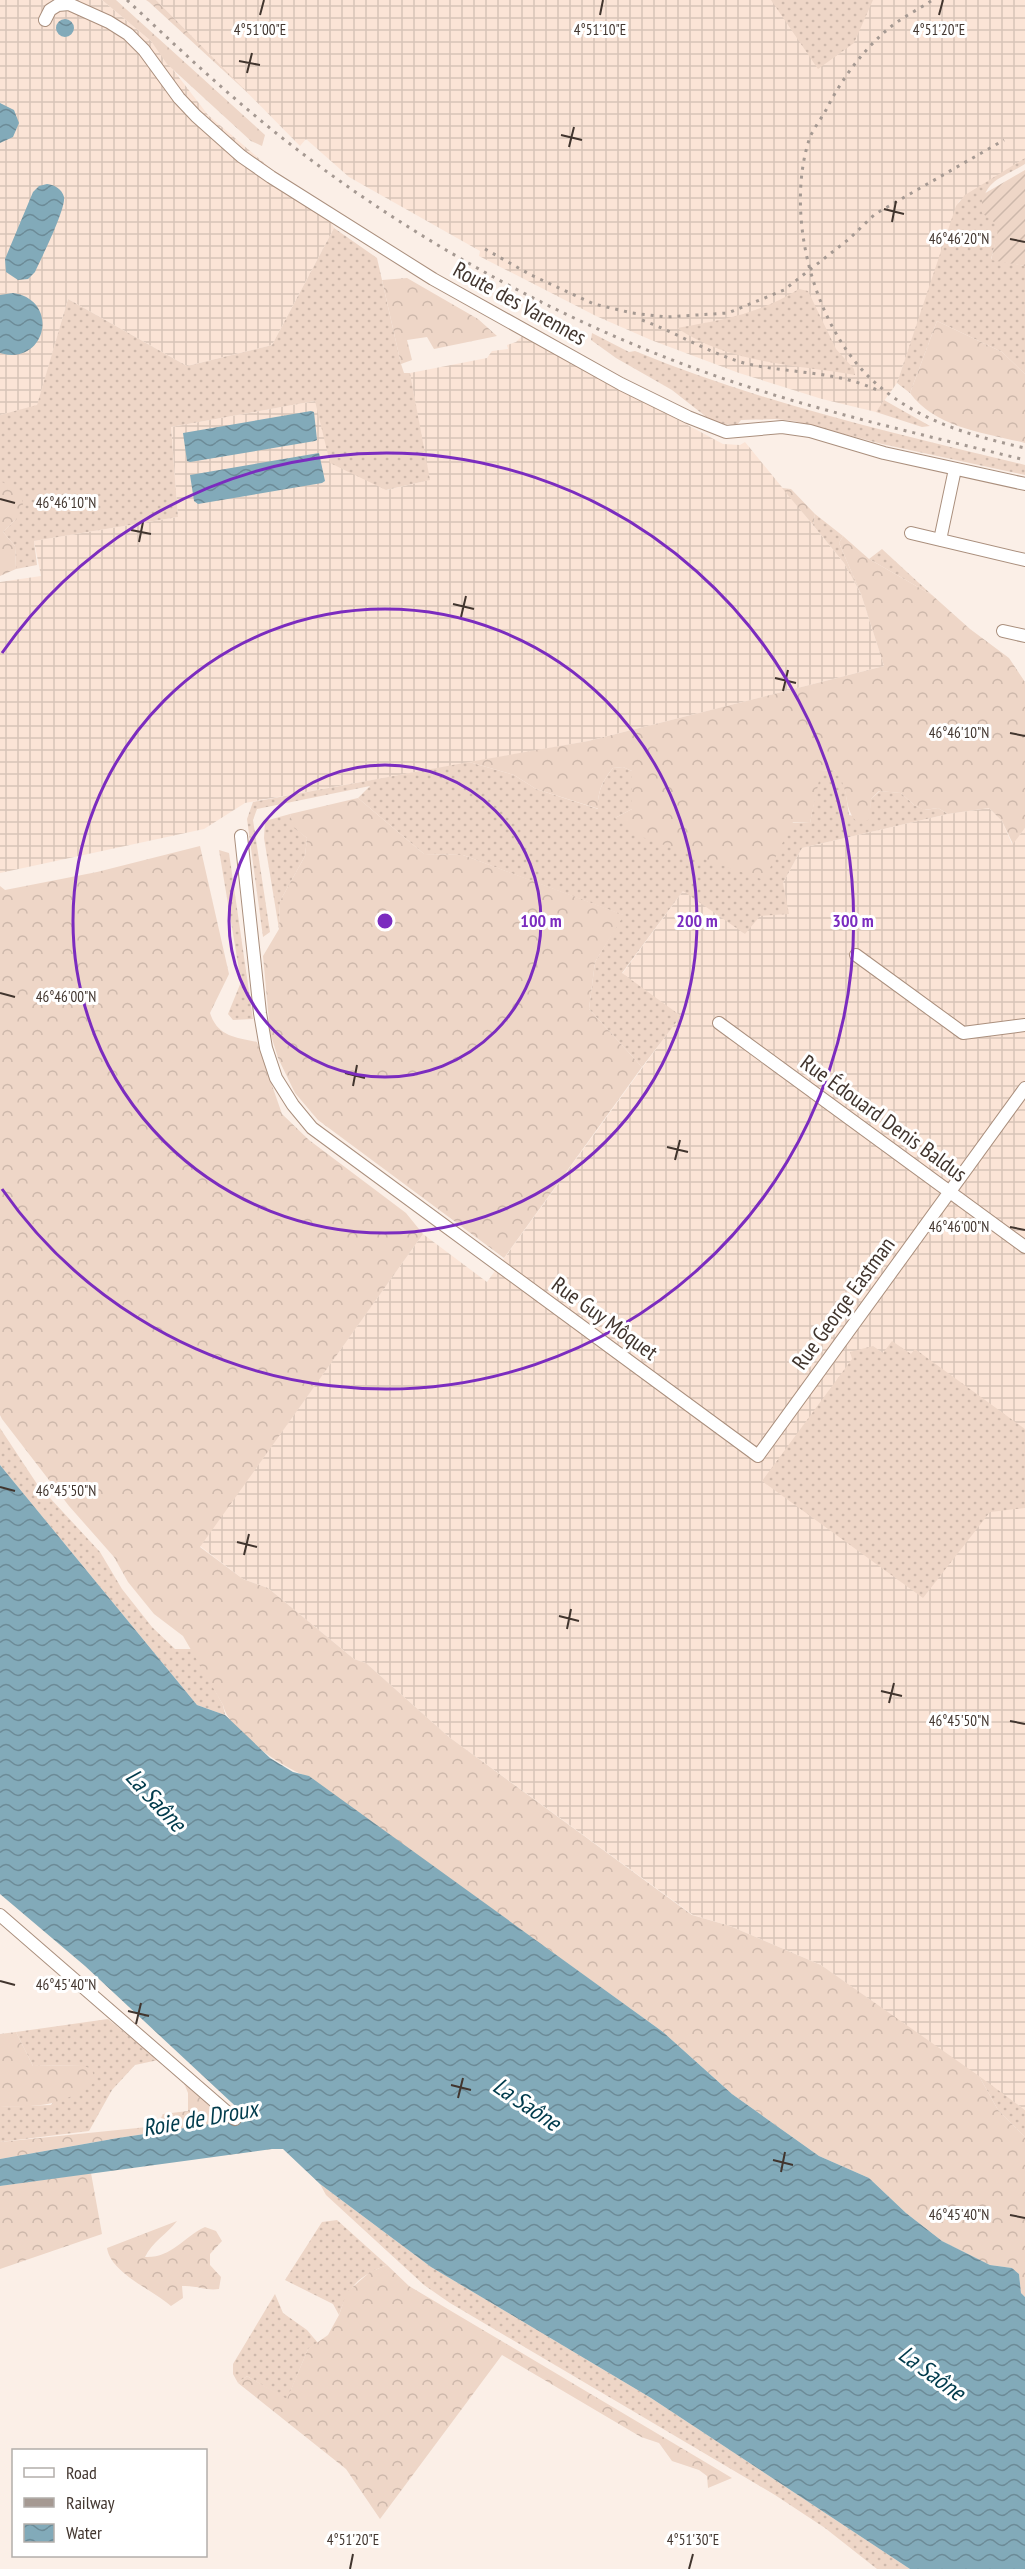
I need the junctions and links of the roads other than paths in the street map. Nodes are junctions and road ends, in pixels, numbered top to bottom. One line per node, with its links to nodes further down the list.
1 (45, 20): 2 (street, Route des Varennes)
2 (955, 469): 3 (street, Route des Varennes); 5 (street)
3 (1025, 484)
4 (911, 533): 5 (street)
5 (940, 540): 6 (street)
6 (1025, 560)
7 (1003, 631): 8 (street)
8 (1025, 636)
9 (241, 836): 16 (street, Rue Guy Môquet)
10 (855, 955): 12 (street)
11 (719, 1023): 14 (street, Rue Édouard Denis Baldus)
12 (1025, 1025)
13 (1025, 1088): 14 (street, Rue George Eastman)
14 (950, 1192): 15 (street, Rue Édouard Denis Baldus); 16 (street, Rue George Eastman)
15 (1025, 1247)
16 (758, 1456)
17 (0, 1915): 18 (street)
18 (235, 2119)

